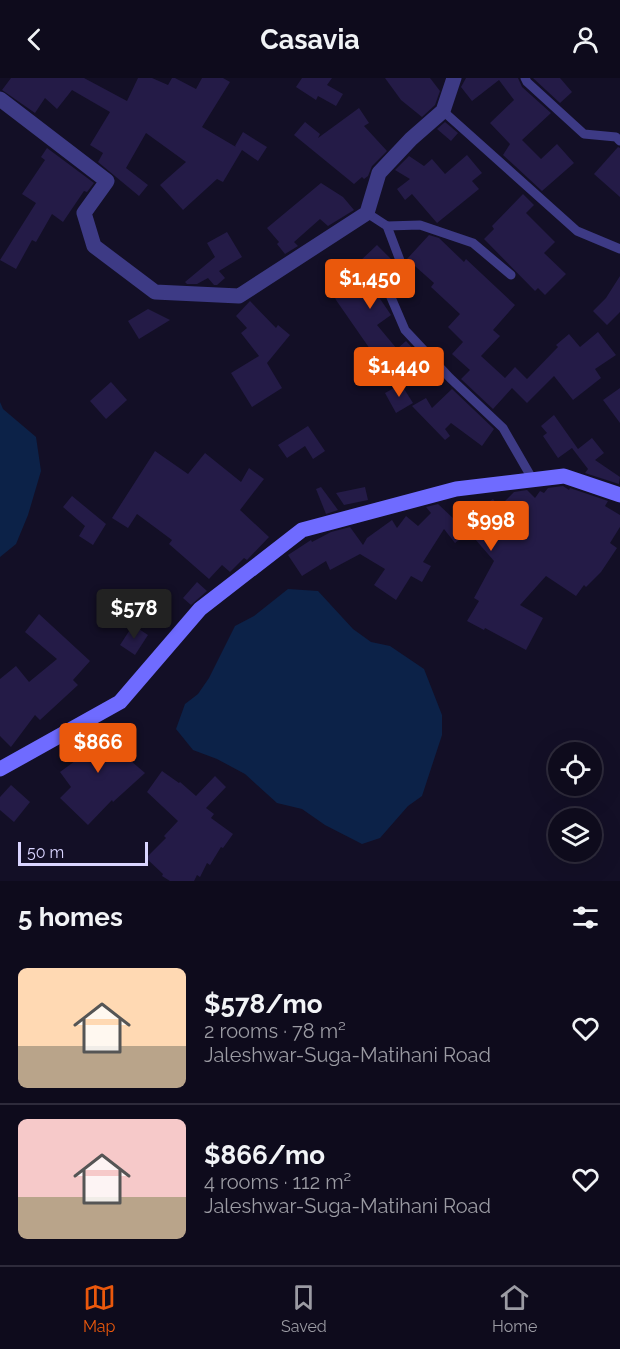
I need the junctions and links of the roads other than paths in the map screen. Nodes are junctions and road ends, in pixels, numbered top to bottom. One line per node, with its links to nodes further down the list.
1 (454, 78): 4 (street)
2 (525, 78): 5 (lane)
3 (0, 99): 6 (street)
4 (443, 111): 6 (street); 8 (lane)
5 (620, 141)
6 (367, 213): 7 (lane)
7 (387, 226): 9 (lane); 10 (lane)
8 (620, 249)
9 (511, 275)
10 (533, 480): 11 (main road); 12 (main road)
11 (620, 495)
12 (0, 770)

